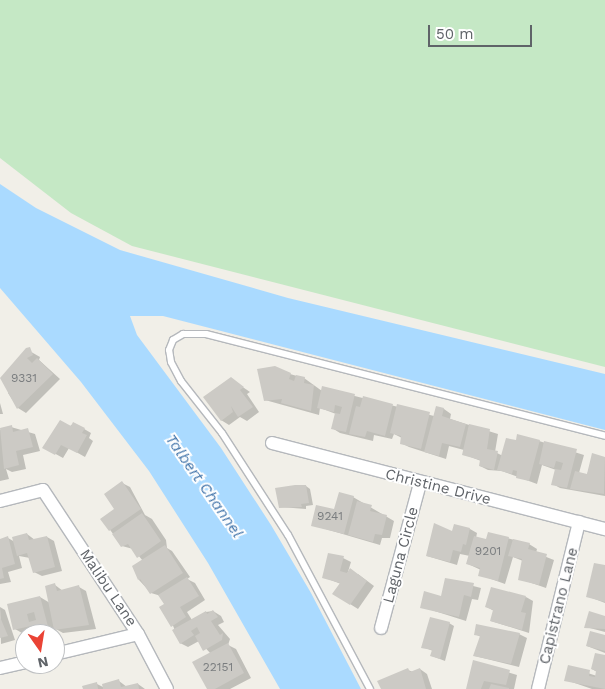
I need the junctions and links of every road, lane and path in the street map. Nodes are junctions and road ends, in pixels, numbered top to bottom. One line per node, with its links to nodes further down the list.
1 (605, 436): 13 (lane)
2 (272, 443): 3 (street, Christine Drive)
3 (420, 483): 5 (street, Christine Drive); 7 (street, Laguna Circle)
4 (0, 501): 8 (street, Malibu Lane)
5 (579, 522): 6 (street, Christine Drive); 14 (street, Capistrano Lane)
6 (605, 529)
7 (381, 628)
8 (138, 634): 9 (street); 12 (street, Malibu Lane)
9 (65, 652)
10 (15, 664): 11 (street)
11 (0, 668)
12 (167, 689)
13 (370, 689)
14 (538, 689)

